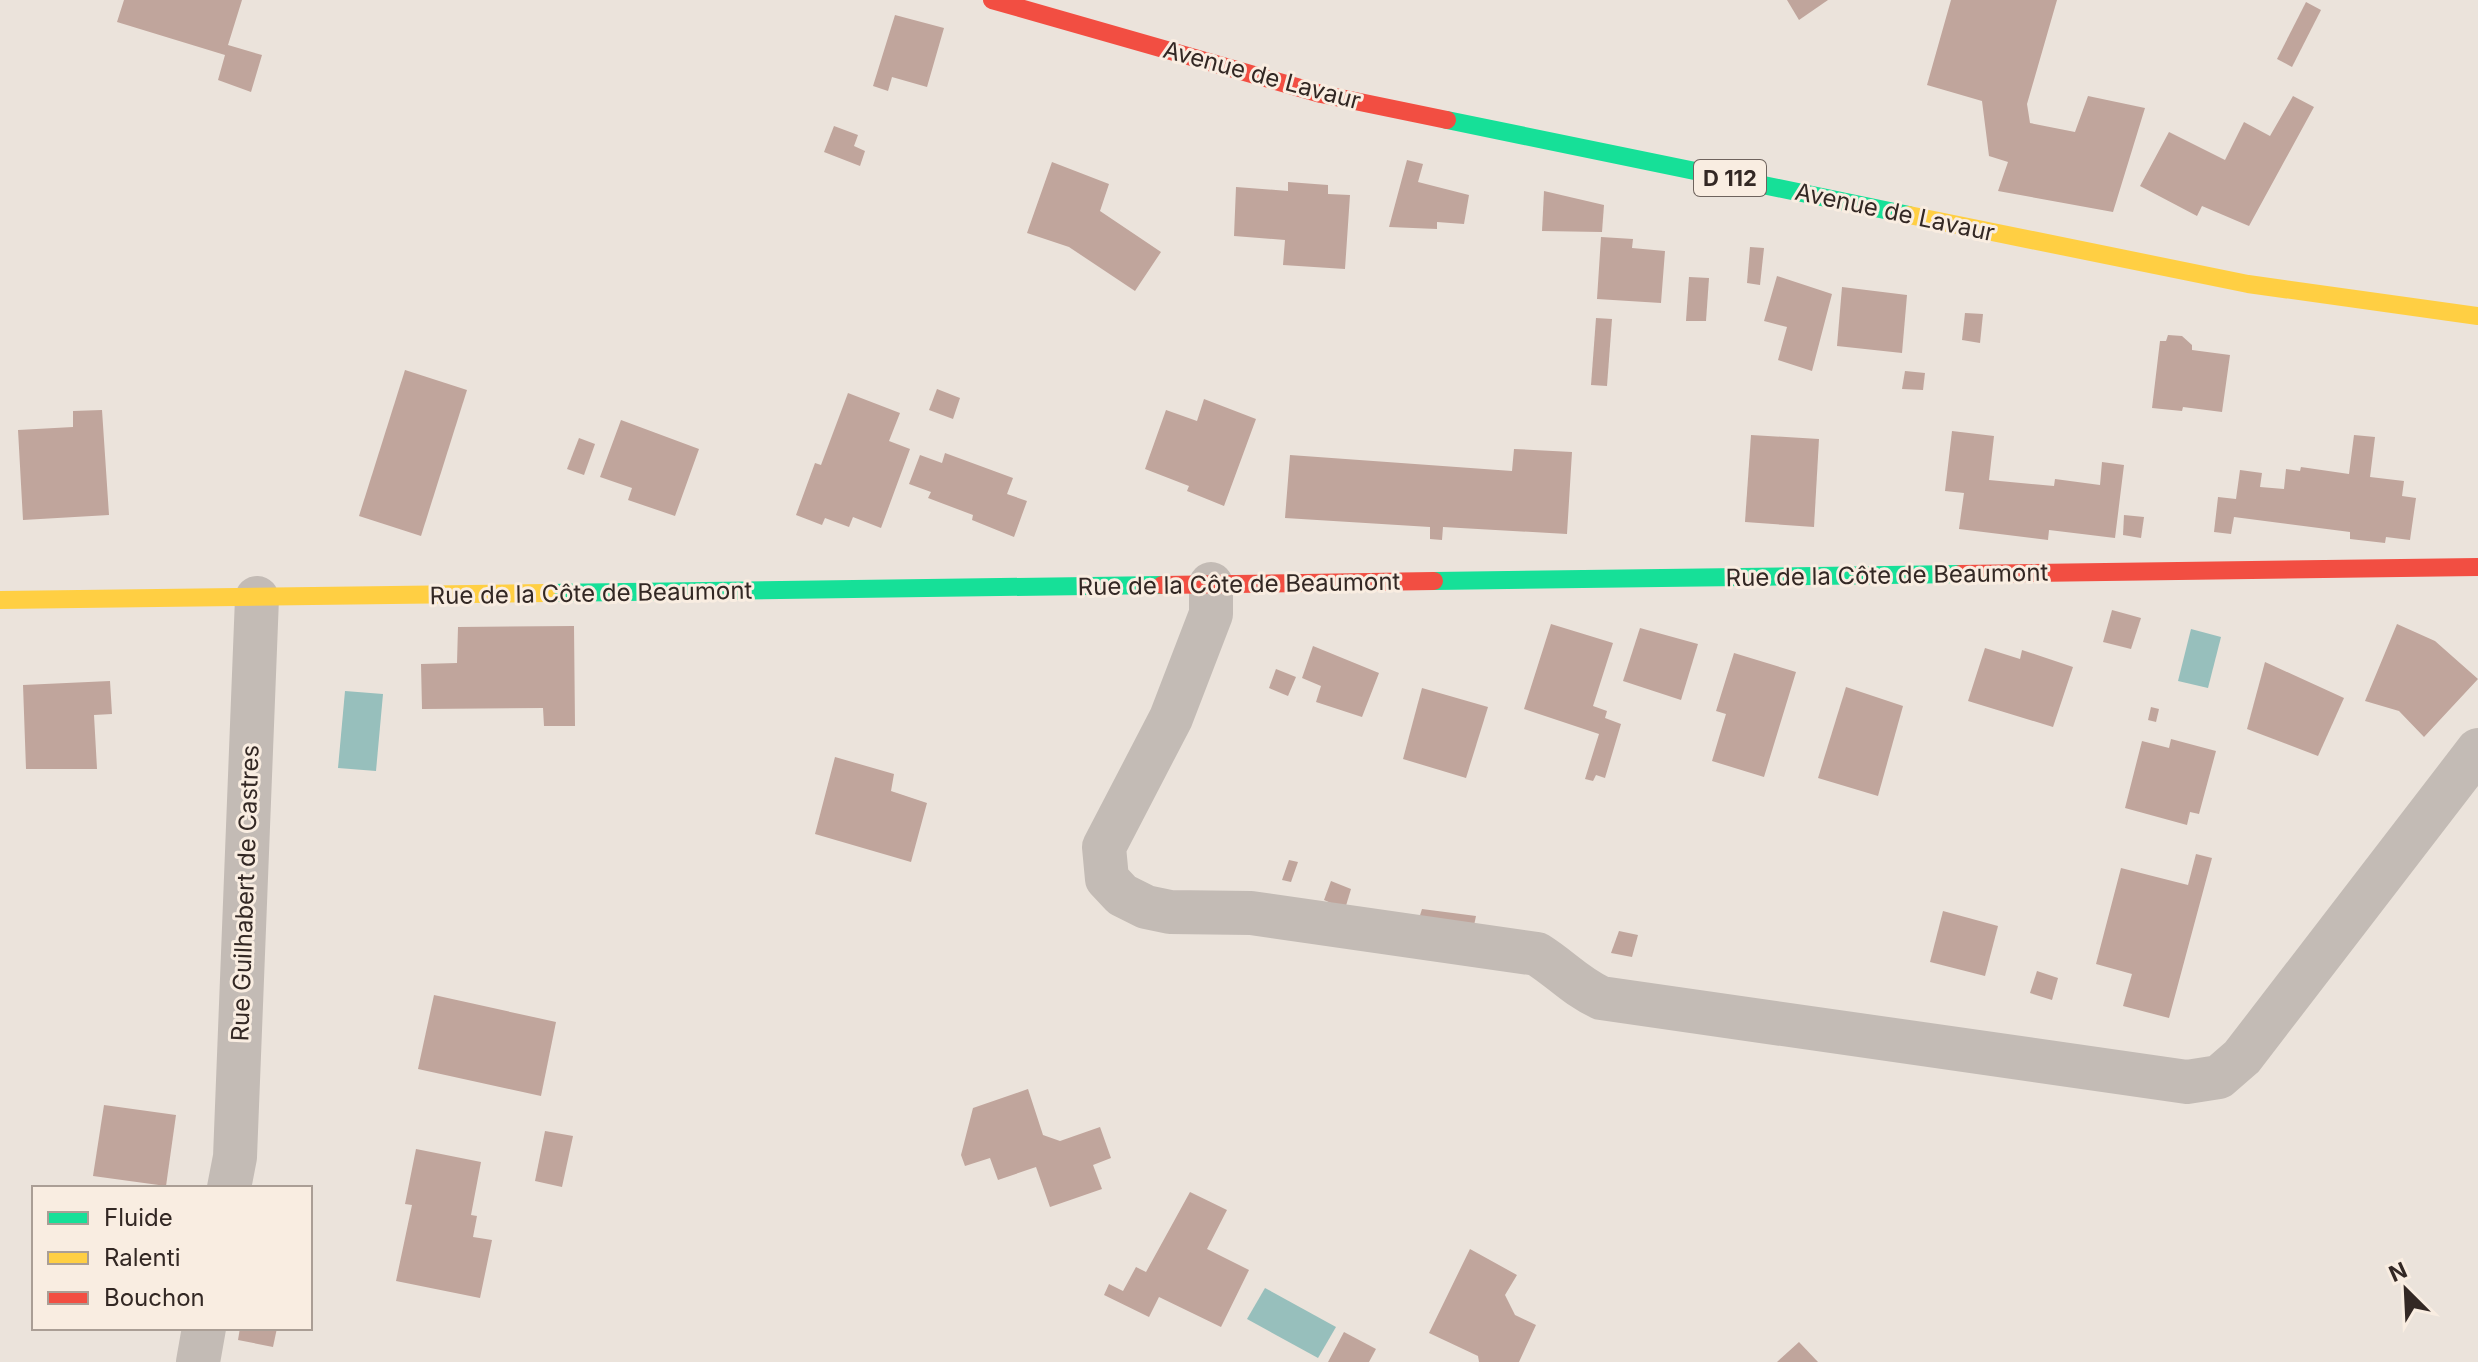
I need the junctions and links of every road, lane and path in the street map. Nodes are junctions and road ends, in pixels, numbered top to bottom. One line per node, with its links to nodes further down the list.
1 (992, 0): 2 (street, Avenue de Lavaur / D 112)
2 (2478, 316)
3 (2478, 567): 4 (street, Rue de la Côte de Beaumont)
4 (1211, 584): 5 (street, Rue de la Côte de Beaumont); 7 (street)
5 (257, 598): 6 (street, Rue de la Côte de Beaumont); 8 (street, Rue Guilhabert de Castres)
6 (0, 601)
7 (2478, 750)
8 (229, 1186)
9 (204, 1330): 10 (street)
10 (198, 1362)

